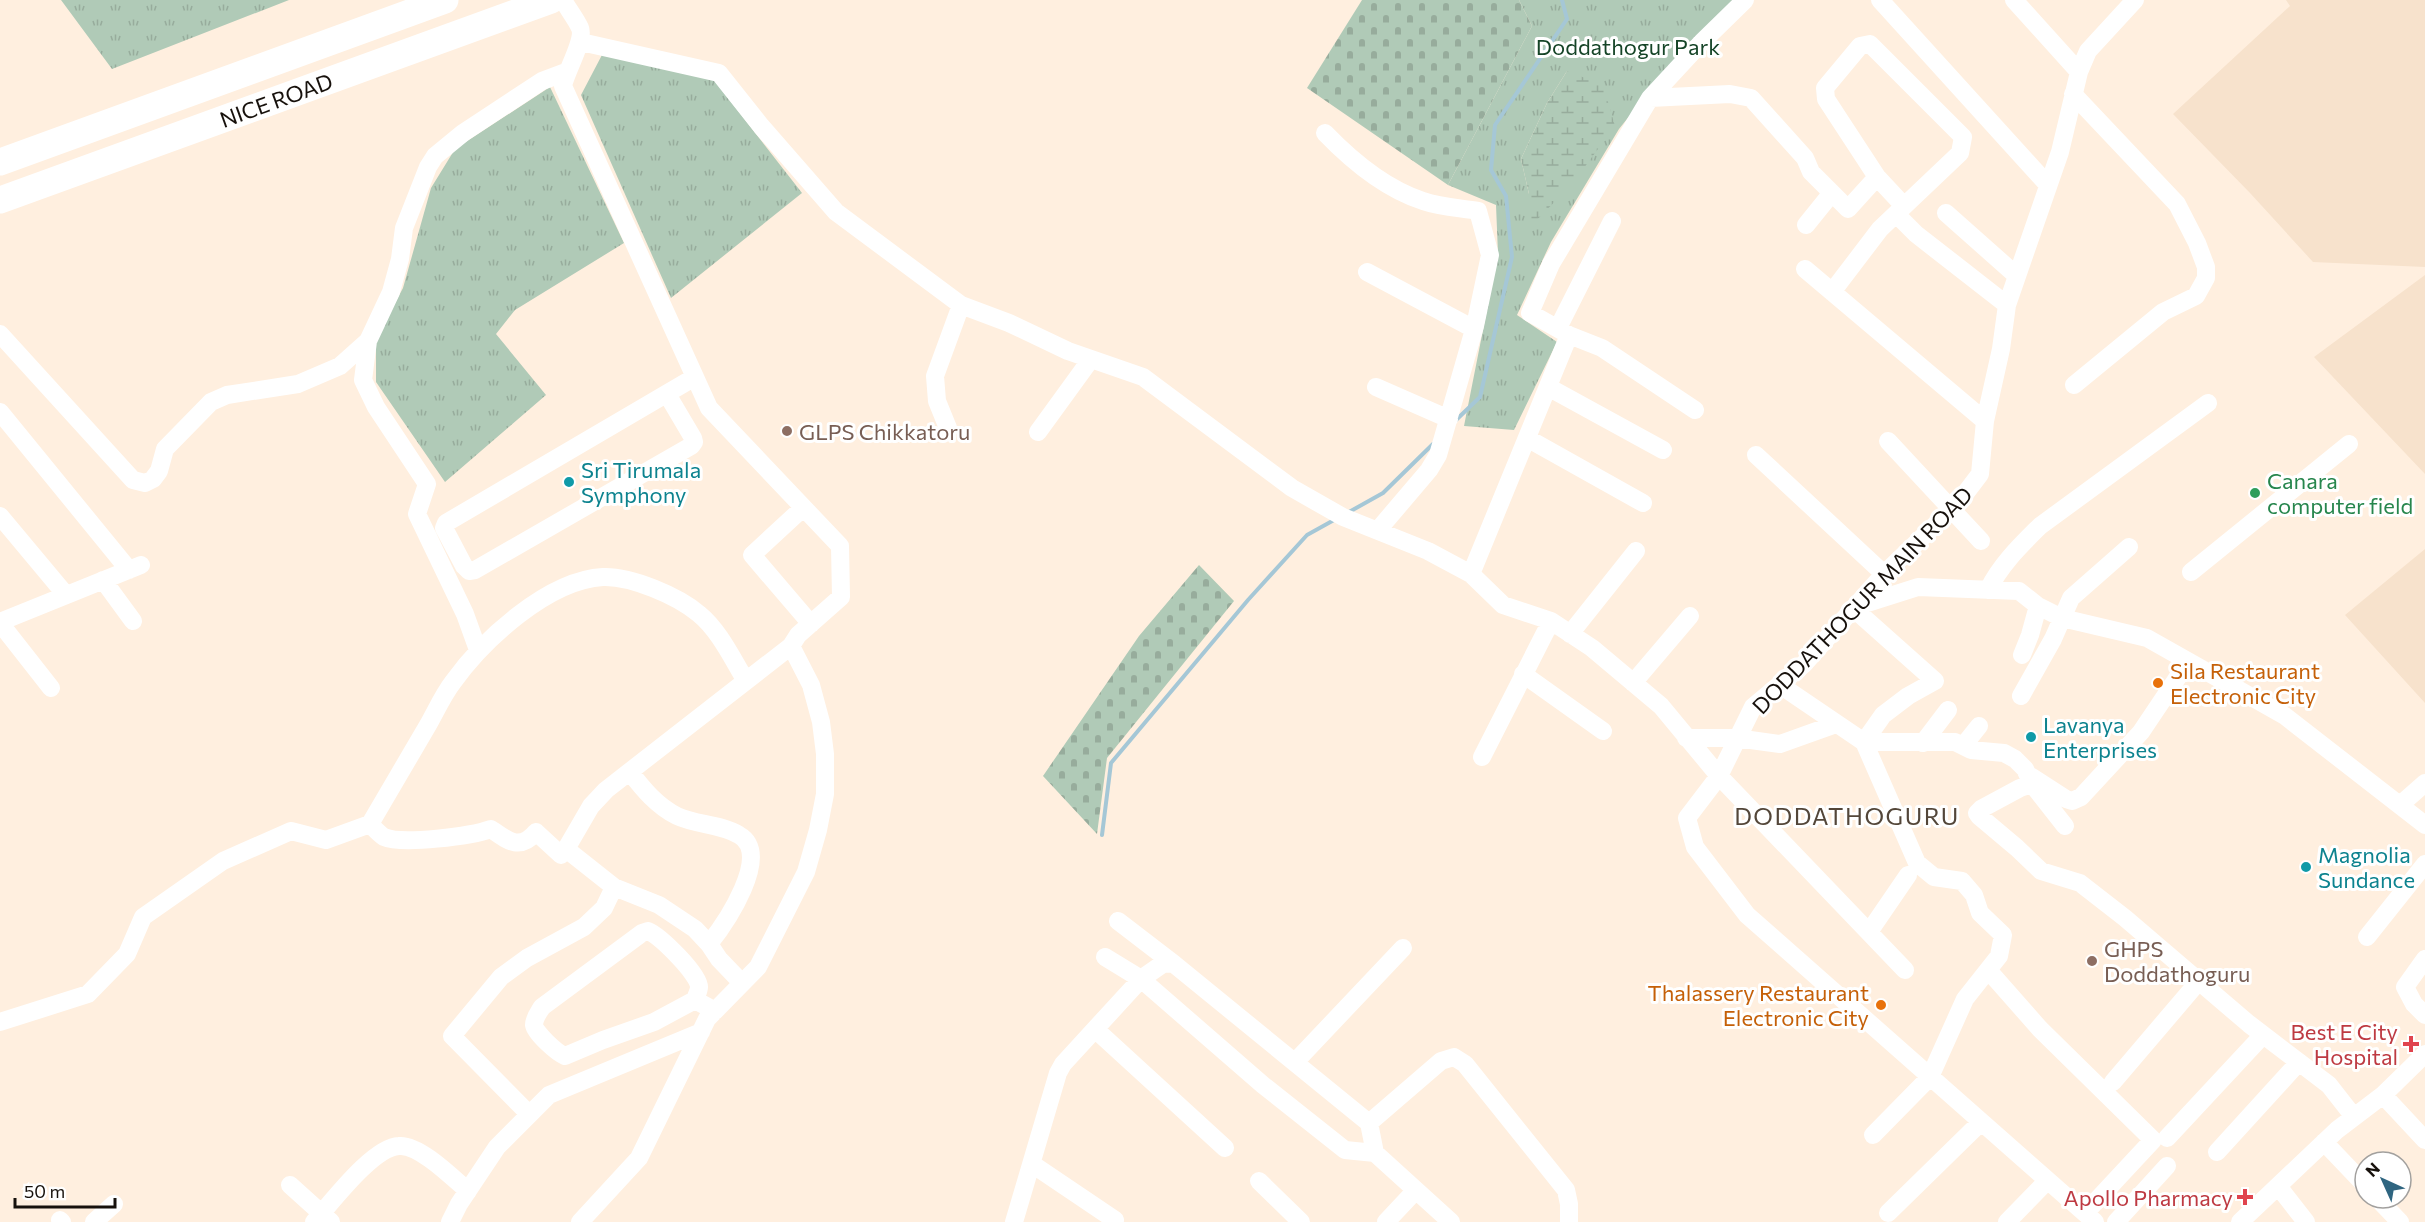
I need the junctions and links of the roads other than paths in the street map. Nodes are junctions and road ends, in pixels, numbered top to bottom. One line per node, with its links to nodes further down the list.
1 (446, 0): 14 (highway, NICE ROAD)
2 (552, 0): 18 (highway, NICE ROAD)
3 (563, 0): 8 (street)
4 (1745, 0): 12 (street)
5 (1880, 0): 16 (street)
6 (2014, 0): 10 (street)
7 (2127, 3): 10 (street, DODDATHOGUR MAIN ROAD)
8 (581, 42): 9 (street); 27 (street)
9 (566, 72): 32 (street); 35 (street)
10 (2079, 72): 11 (street, DODDATHOGUR MAIN ROAD)
11 (2073, 94): 16 (street, DODDATHOGUR MAIN ROAD); 36 (street)
12 (1650, 98): 17 (street); 30 (street)
13 (1325, 134): 29 (street)
14 (0, 162)
15 (1877, 177): 17 (street); 19 (street); 19 (street)
16 (2048, 185): 25 (street, DODDATHOGUR MAIN ROAD)
17 (1831, 194): 22 (street)
18 (0, 200)
19 (1900, 210): 26 (street); 28 (street)
20 (1946, 213): 25 (street)
21 (1612, 221): 30 (street)
22 (1806, 225)
23 (1805, 269): 26 (street)
24 (1367, 272): 29 (street)
25 (2017, 276): 28 (street, DODDATHOGUR MAIN ROAD)
26 (1832, 292): 44 (street)
27 (961, 305): 34 (street); 45 (street)
28 (2007, 305): 44 (street, DODDATHOGUR MAIN ROAD)
29 (1474, 329): 43 (street)
30 (1563, 331): 38 (street); 41 (street)
31 (0, 334): 33 (street)
32 (368, 341): 33 (street); 76 (street)
33 (6, 354)
34 (1091, 359): 46 (street); 56 (street)
35 (698, 383): 39 (street); 53 (street)
36 (2074, 385)
37 (1376, 387): 43 (street)
38 (1548, 387): 47 (street); 50 (street)
39 (670, 400): 39 (street)
40 (2208, 404): 64 (street)
41 (1695, 410)
42 (0, 412): 63 (street)
43 (1449, 418): 56 (street)
44 (1985, 421): 54 (street, DODDATHOGUR MAIN ROAD)
45 (948, 428)
46 (1038, 432)
47 (1527, 438): 52 (street); 61 (street)
48 (1888, 441): 54 (street)
49 (2349, 444): 60 (street)
50 (1663, 450)
51 (1756, 455): 62 (street)
52 (1643, 504)
53 (803, 508): 73 (street); 73 (street)
54 (1952, 509): 57 (street); 62 (street, DODDATHOGUR MAIN ROAD)
55 (0, 516): 65 (street)
56 (1377, 530): 61 (street)
57 (1981, 541)
58 (2129, 547): 69 (street)
59 (1636, 551): 74 (street)
60 (2191, 572)
61 (1471, 574): 71 (street)
62 (1884, 574): 67 (street, DODDATHOGUR MAIN ROAD)
63 (103, 580): 65 (street); 70 (street)
64 (1988, 590): 66 (street); 67 (street)
65 (66, 596): 72 (street)
66 (2038, 606): 69 (street); 77 (street)
67 (1853, 608): 82 (street, DODDATHOGUR MAIN ROAD); 91 (street)
68 (1690, 616): 81 (street)
69 (2062, 618): 78 (street); 84 (street)
70 (133, 621)
71 (1551, 621): 74 (street); 79 (street)
72 (0, 622): 83 (street)
73 (811, 624): 75 (street)
74 (1570, 634): 81 (street)
75 (791, 646): 80 (street); 118 (street)
76 (478, 650): 80 (street); 100 (street)
77 (2022, 655)
78 (2188, 662): 97 (street); 99 (street)
79 (1523, 674): 88 (street); 94 (street)
80 (746, 681): 95 (street)
81 (1633, 683): 89 (street)
82 (1780, 685): 86 (street); 90 (street, DODDATHOGUR MAIN ROAD)
83 (51, 688)
84 (2021, 696)
85 (1948, 710): 92 (street)
86 (1836, 724): 90 (street); 91 (street)
87 (1979, 726): 93 (street)
88 (1603, 731)
89 (1686, 738): 90 (street); 96 (street)
90 (1736, 738): 96 (street, DODDATHOGUR MAIN ROAD)
91 (1864, 742): 92 (street); 115 (street)
92 (1923, 743): 93 (street)
93 (1963, 746): 97 (street)
94 (1482, 757)
95 (630, 772): 102 (street); 109 (street)
96 (1719, 776): 107 (street); 129 (street, DODDATHOGUR MAIN ROAD)
97 (2031, 780): 101 (street); 117 (street)
98 (2425, 783): 99 (street)
99 (2416, 813)
100 (370, 824): 102 (street); 122 (street)
101 (2065, 826)
102 (566, 849): 105 (street)
103 (2425, 864): 108 (street)
104 (1908, 875): 107 (street)
105 (615, 887): 109 (street); 132 (street)
106 (1118, 921): 113 (street)
107 (1869, 932): 114 (street)
108 (2367, 937)
109 (710, 944): 118 (street)
110 (1403, 948): 127 (street)
111 (1105, 957): 116 (street)
112 (2425, 959): 121 (street)
113 (1174, 964): 116 (street); 127 (street)
114 (1905, 970)
115 (1988, 970): 129 (street); 155 (street)
116 (1142, 979): 123 (street); 142 (street)
117 (2199, 981): 125 (street); 130 (street)
118 (742, 983): 120 (street)
119 (695, 1000): 119 (street); 120 (street)
120 (715, 1011): 124 (street)
121 (2425, 1015)
122 (0, 1022)
123 (1096, 1030): 140 (street); 143 (street)
124 (701, 1032): 132 (street); 160 (street)
125 (2263, 1035): 128 (street); 137 (street)
126 (2425, 1054): 131 (street)
127 (1296, 1061): 135 (street)
128 (2299, 1062): 133 (street); 141 (street)
129 (1930, 1077): 134 (street, DODDATHOGUR MAIN ROAD); 136 (street)
130 (2113, 1082)
131 (2383, 1095): 133 (street); 138 (street)
132 (529, 1114): 151 (street)
133 (2354, 1117): 139 (street)
134 (1981, 1122): 147 (street, DODDATHOGUR MAIN ROAD); 154 (street)
135 (1369, 1123): 142 (street); 165 (street)
136 (1873, 1136)
137 (2167, 1138)
138 (2425, 1140)
139 (2324, 1142): 145 (street); 149 (street)
140 (1225, 1148)
141 (2217, 1152)
142 (1375, 1153): 150 (street)
143 (1032, 1164): 157 (street); 161 (street)
144 (2167, 1167): 167 (street)
145 (2353, 1172)
146 (1259, 1181): 162 (street)
147 (2047, 1181): 155 (street, DODDATHOGUR MAIN ROAD); 166 (street)
148 (290, 1185): 156 (street)
149 (2278, 1186): 168 (street); 169 (street)
150 (1416, 1190): 163 (street); 164 (street)
151 (468, 1191): 156 (street); 159 (street)
152 (114, 1204): 158 (street)
153 (2388, 1210): 170 (street)
154 (1888, 1213)
155 (2090, 1218)
156 (322, 1219)
157 (1115, 1220)
158 (94, 1222)
159 (450, 1222)
160 (580, 1222)
161 (1014, 1222)
162 (1300, 1222)
163 (1386, 1222)
164 (1451, 1222)
165 (1569, 1222)
166 (2007, 1222)
167 (2116, 1222)
168 (2240, 1222)
169 (2306, 1222)
170 (2400, 1222)

